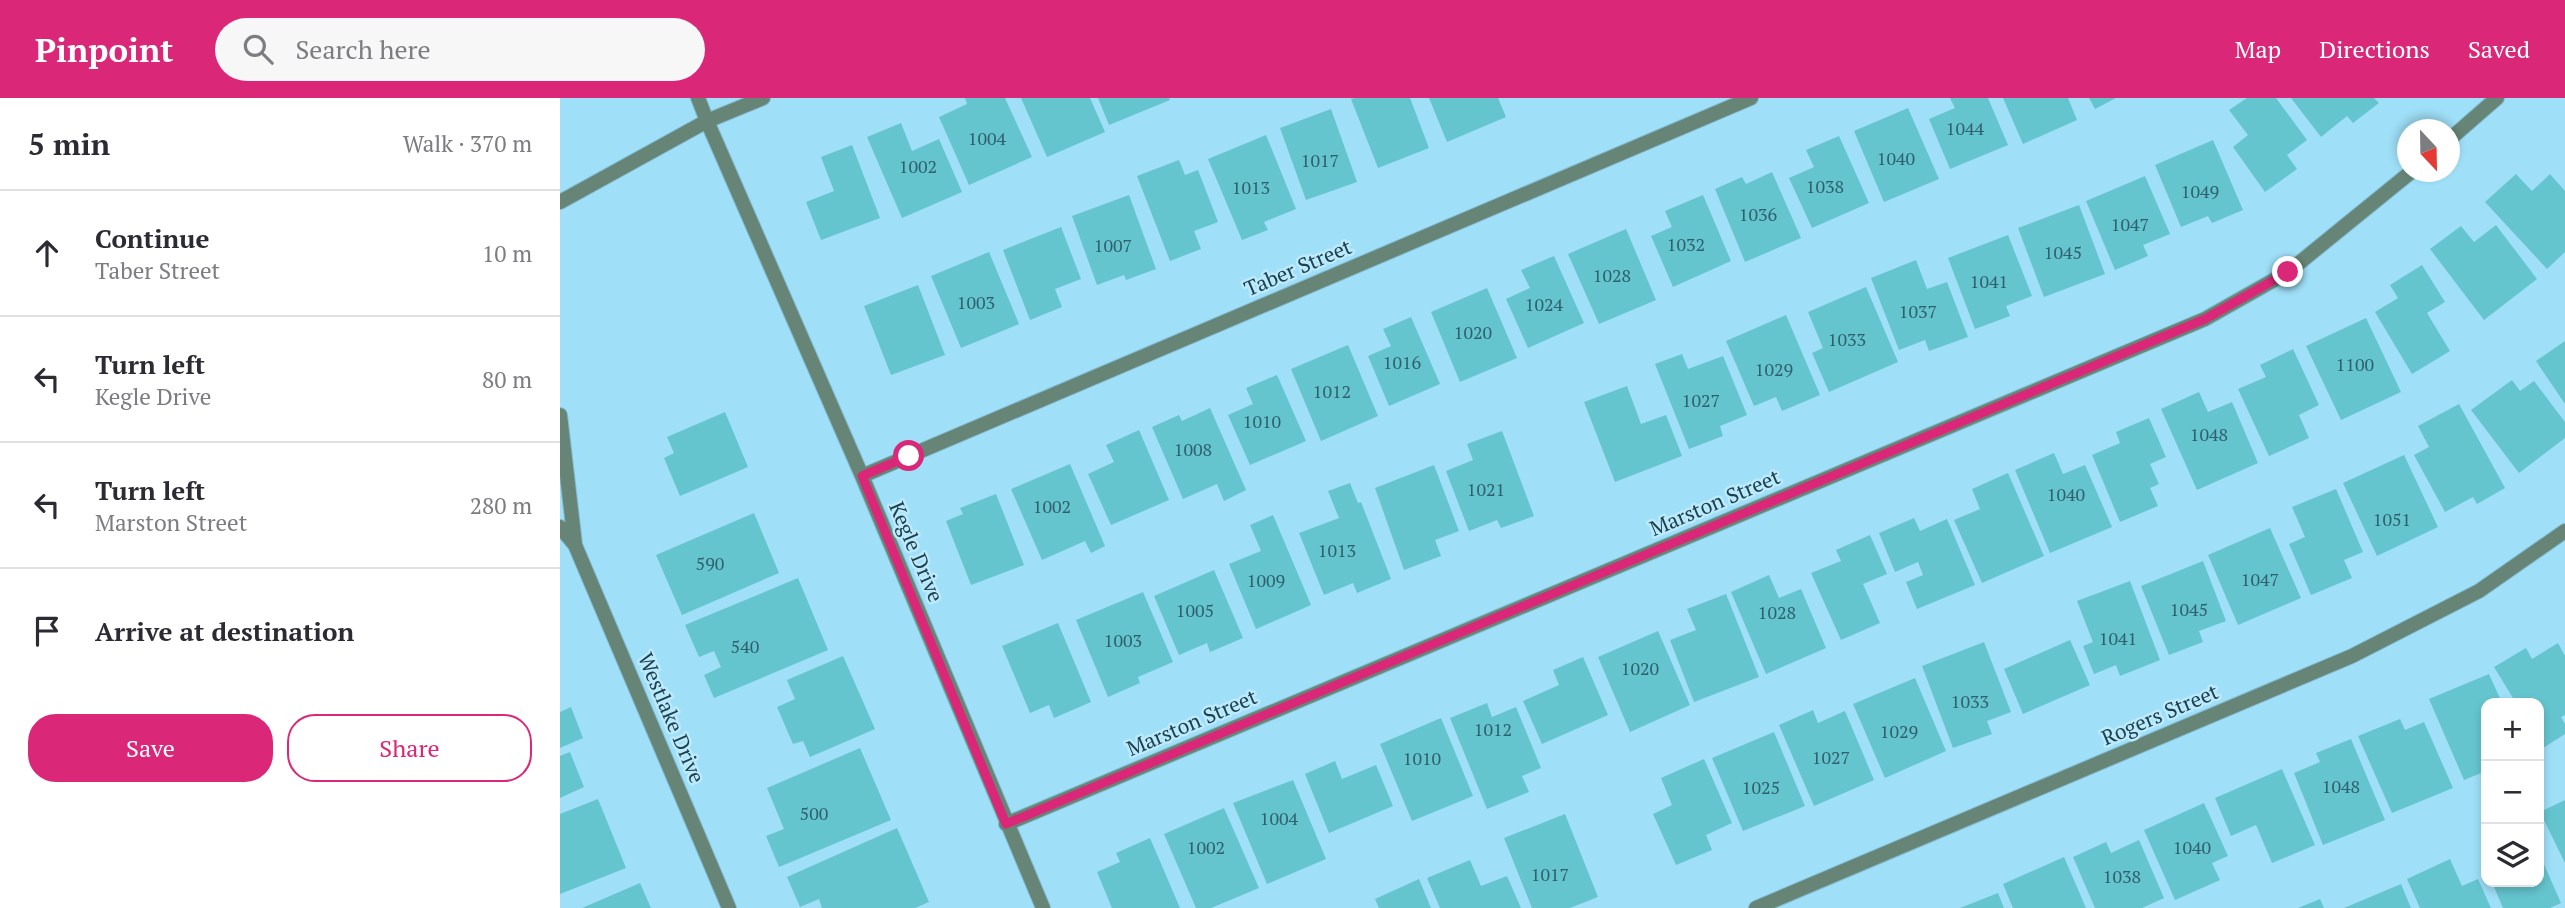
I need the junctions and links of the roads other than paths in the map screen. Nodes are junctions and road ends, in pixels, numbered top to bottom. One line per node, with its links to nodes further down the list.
1 (698, 98): 5 (street, Kegle Drive)
2 (763, 98): 5 (street)
3 (1751, 98): 10 (street, Taber Street)
4 (2497, 98): 6 (street)
5 (707, 121): 8 (street); 10 (street, Kegle Drive)
6 (2460, 130)
7 (2399, 182): 14 (street, Marston Street)
8 (560, 202)
9 (560, 415): 13 (street, Westlake Drive)
10 (862, 476): 14 (street, Kegle Drive)
11 (560, 527): 13 (street, Westlake Drive)
12 (2565, 531): 17 (street, Rogers Street)
13 (575, 545): 15 (street, Westlake Drive)
14 (1006, 824): 16 (street, Kegle Drive)
15 (729, 908)
16 (1044, 908)
17 (1756, 908)

